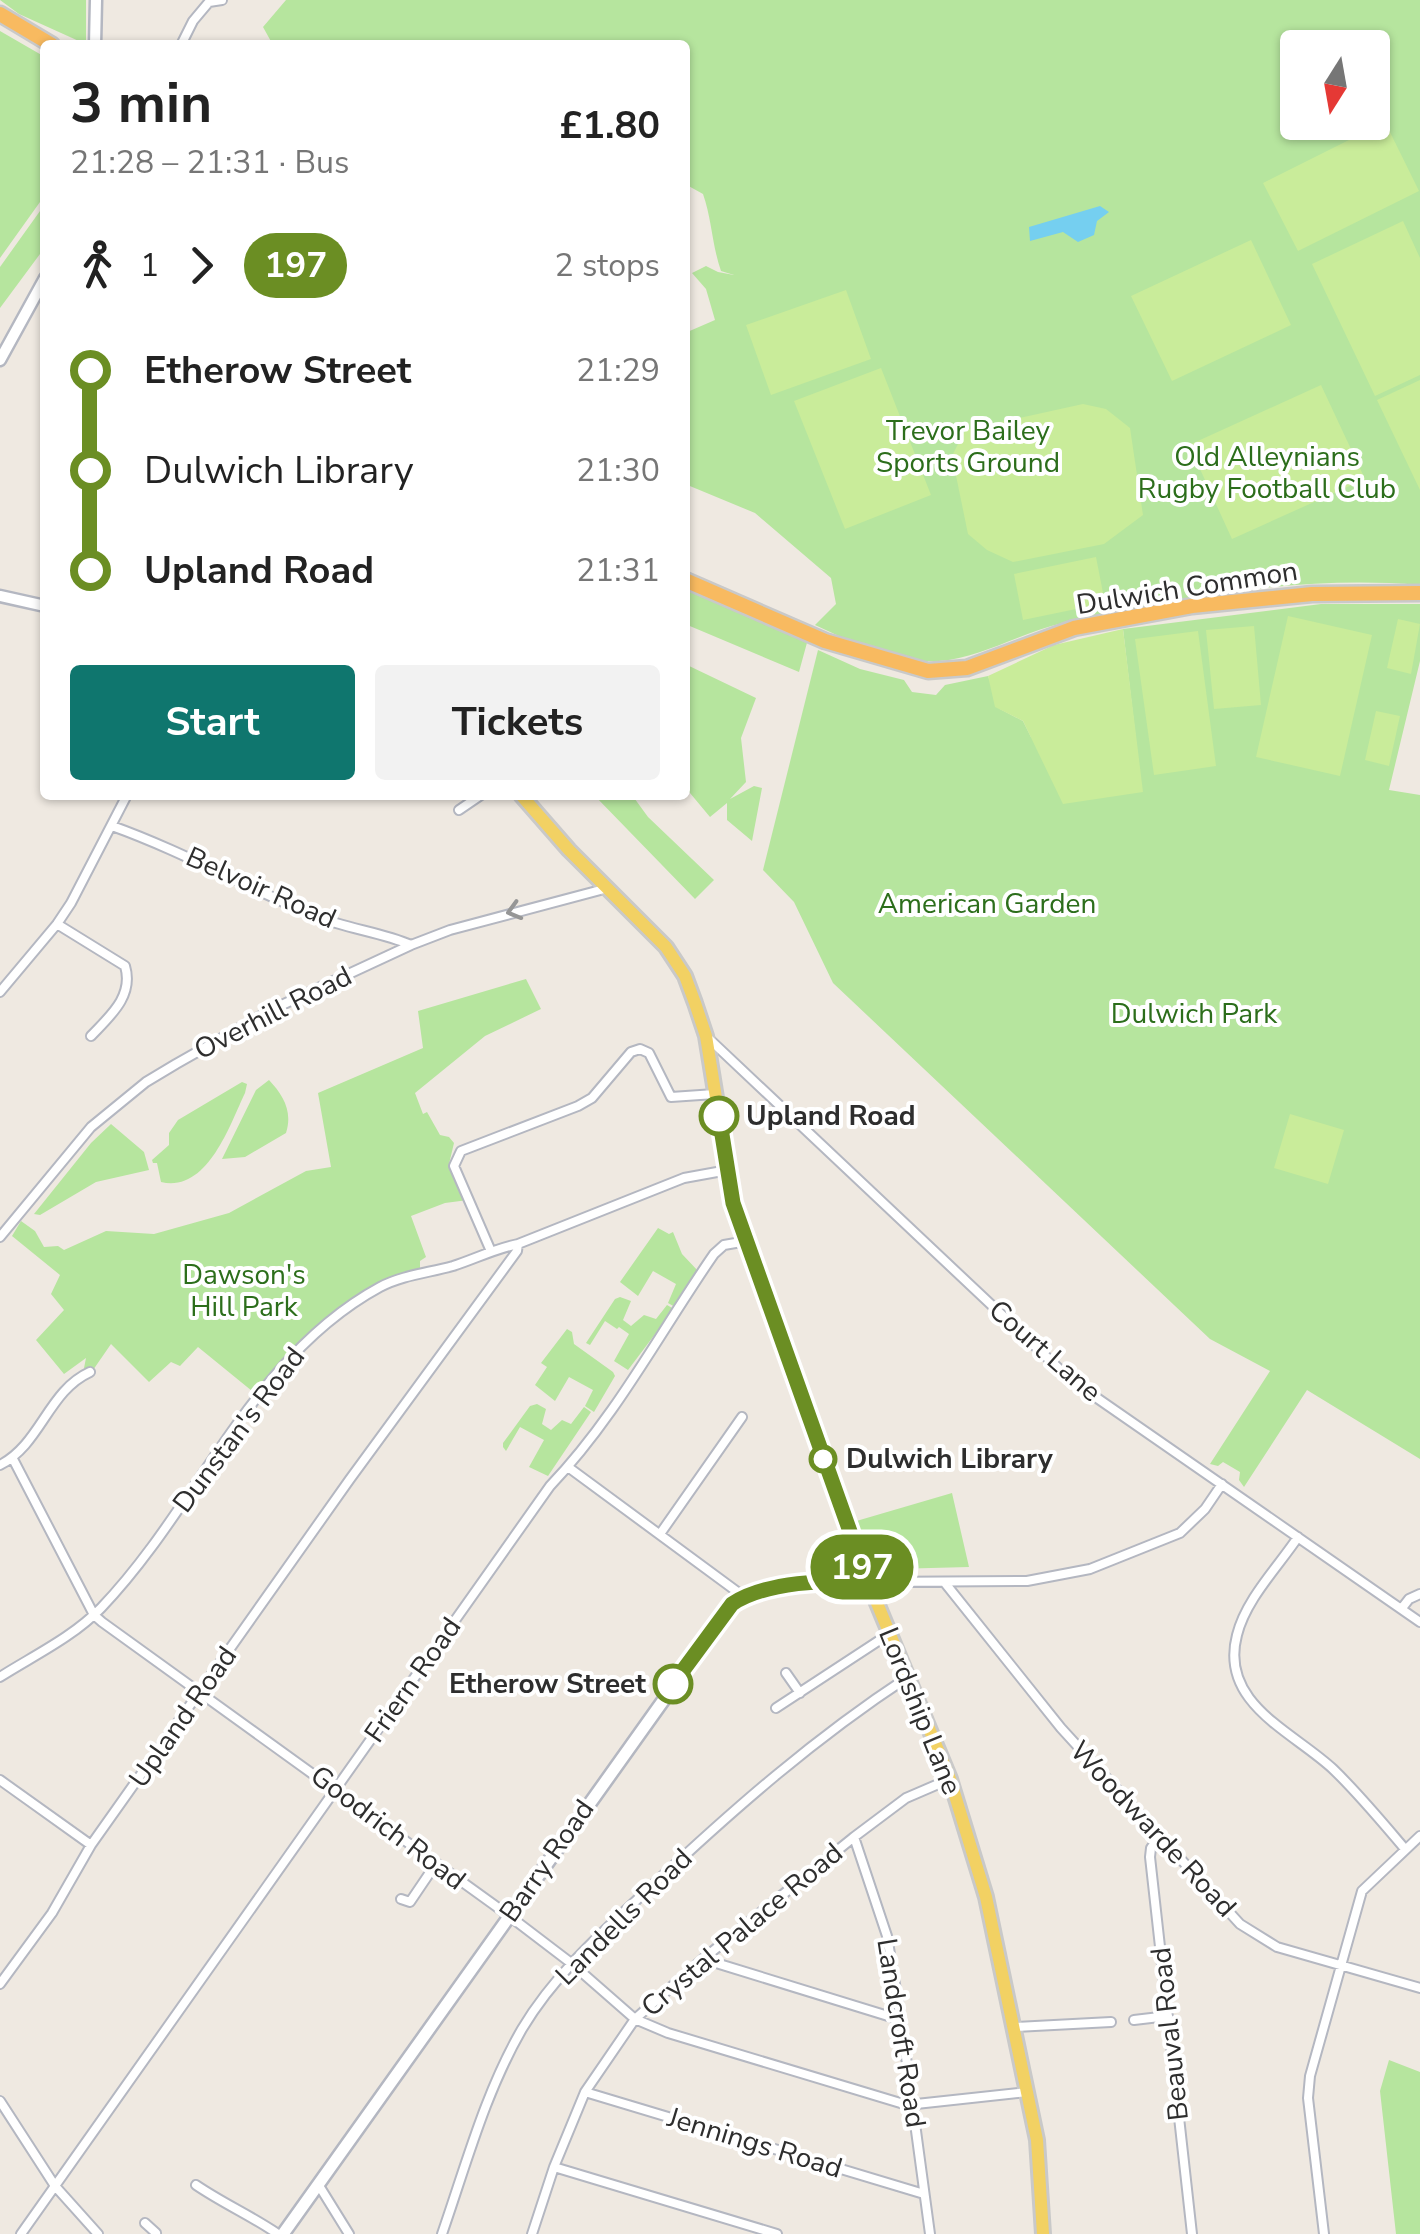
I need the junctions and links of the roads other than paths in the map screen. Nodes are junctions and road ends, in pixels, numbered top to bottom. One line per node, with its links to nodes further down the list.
1 (96, 0): 5 (street)
2 (222, 0): 6 (street)
3 (0, 14): 4 (highway)
4 (44, 40)
5 (95, 40)
6 (184, 40)
7 (40, 287): 8 (street)
8 (0, 360)
9 (690, 582): 10 (highway, Dulwich Common)
10 (1420, 593)
11 (0, 596): 12 (street)
12 (40, 605)
13 (125, 800): 17 (street)
14 (474, 800): 16 (street)
15 (524, 800): 18 (main road, Lordship Lane)
16 (459, 810)
17 (112, 826): 19 (street); 20 (street, Belvoir Road)
18 (608, 888): 20 (street, Overhill Road, one-way to 20); 23 (main road, Lordship Lane)
19 (58, 924): 21 (street); 22 (street)
20 (412, 946): 26 (street, Overhill Road)
21 (0, 992)
22 (91, 1036)
23 (706, 1036): 24 (main road, Lordship Lane); 35 (street, Court Lane)
24 (715, 1094): 25 (main road, Lordship Lane); 29 (street)
25 (728, 1170): 27 (main road, Lordship Lane); 28 (street)
26 (0, 1237)
27 (747, 1241): 34 (street, Friern Road); 38 (main road, Lordship Lane)
28 (518, 1244): 29 (street, Dunstan's Road); 49 (street, Upland Road)
29 (490, 1250): 43 (street, Dunstan's Road)
30 (90, 1372): 32 (street)
31 (742, 1417): 36 (street)
32 (13, 1459): 33 (street); 43 (street, Goodrich Road)
33 (0, 1465)
34 (568, 1468): 36 (street); 54 (street, Friern Road)
35 (1222, 1484): 37 (street, Court Lane); 39 (street)
36 (660, 1534): 41 (street)
37 (1298, 1538): 42 (street, Court Lane); 59 (street)
38 (868, 1582): 39 (street); 41 (main road); 45 (main road, Lordship Lane)
39 (945, 1583): 57 (street, Woodwarde Road)
40 (1420, 1594): 42 (street)
41 (743, 1596): 62 (main road, Barry Road)
42 (1402, 1608): 44 (street, Court Lane)
43 (94, 1614): 47 (street, Dunstan's Road); 49 (street, Goodrich Road)
44 (1420, 1622)
45 (890, 1634): 48 (main road, Lordship Lane); 50 (street)
46 (786, 1673): 50 (street)
47 (0, 1677)
48 (908, 1677): 52 (main road, Lordship Lane); 64 (street, Landells Road)
49 (201, 1692): 54 (street, Goodrich Road); 58 (street, Upland Road)
50 (800, 1693): 51 (street)
51 (776, 1708)
52 (950, 1779): 56 (street, Crystal Palace Road); 73 (main road, Lordship Lane)
53 (0, 1780): 58 (street)
54 (335, 1788): 60 (street, Goodrich Road); 80 (street, Friern Road)
55 (1420, 1836): 59 (street)
56 (854, 1837): 63 (street, Crystal Palace Road); 70 (street, Landcroft Road)
57 (1158, 1837): 65 (street, Woodwarde Road); 68 (street, Beauval Road)
58 (91, 1845): 66 (street, Upland Road)
59 (1406, 1849): 65 (street)
60 (435, 1864): 61 (street); 62 (street, Goodrich Road)
61 (401, 1899)
62 (508, 1915): 64 (street, Goodrich Road); 79 (main road, Barry Road)
63 (703, 1959): 69 (street, Crystal Palace Road); 70 (street)
64 (572, 1963): 69 (street, Goodrich Road); 90 (street, Landells Road)
65 (1342, 1966): 67 (street, Woodwarde Road); 96 (street)
66 (0, 1984)
67 (1420, 1988)
68 (1168, 2016): 71 (street); 95 (street, Beauval Road)
69 (635, 2019): 74 (street, Crystal Palace Road); 77 (street, Goodrich Road)
70 (901, 2020): 77 (street, Landcroft Road)
71 (1134, 2020)
72 (1112, 2022): 73 (street)
73 (1014, 2027): 75 (main road, Lordship Lane)
74 (585, 2092): 78 (street, Crystal Palace Road); 82 (street, Jennings Road)
75 (1027, 2092): 77 (street, Goodrich Road); 94 (main road, Lordship Lane)
76 (0, 2101): 80 (street)
77 (914, 2106): 82 (street, Landcroft Road)
78 (554, 2166): 84 (street); 91 (street, Crystal Palace Road)
79 (318, 2184): 88 (main road, Barry Road); 89 (street)
80 (54, 2186): 85 (street, Friern Road); 86 (street)
81 (196, 2186): 88 (street)
82 (924, 2194): 93 (street, Landcroft Road)
83 (145, 2223): 87 (street)
84 (749, 2230): 92 (street)
85 (20, 2234)
86 (98, 2234)
87 (157, 2234)
88 (280, 2234)
89 (349, 2234)
90 (442, 2234)
91 (532, 2234)
92 (777, 2234)
93 (930, 2234)
94 (1042, 2234)
95 (1192, 2234)
96 (1324, 2234)

